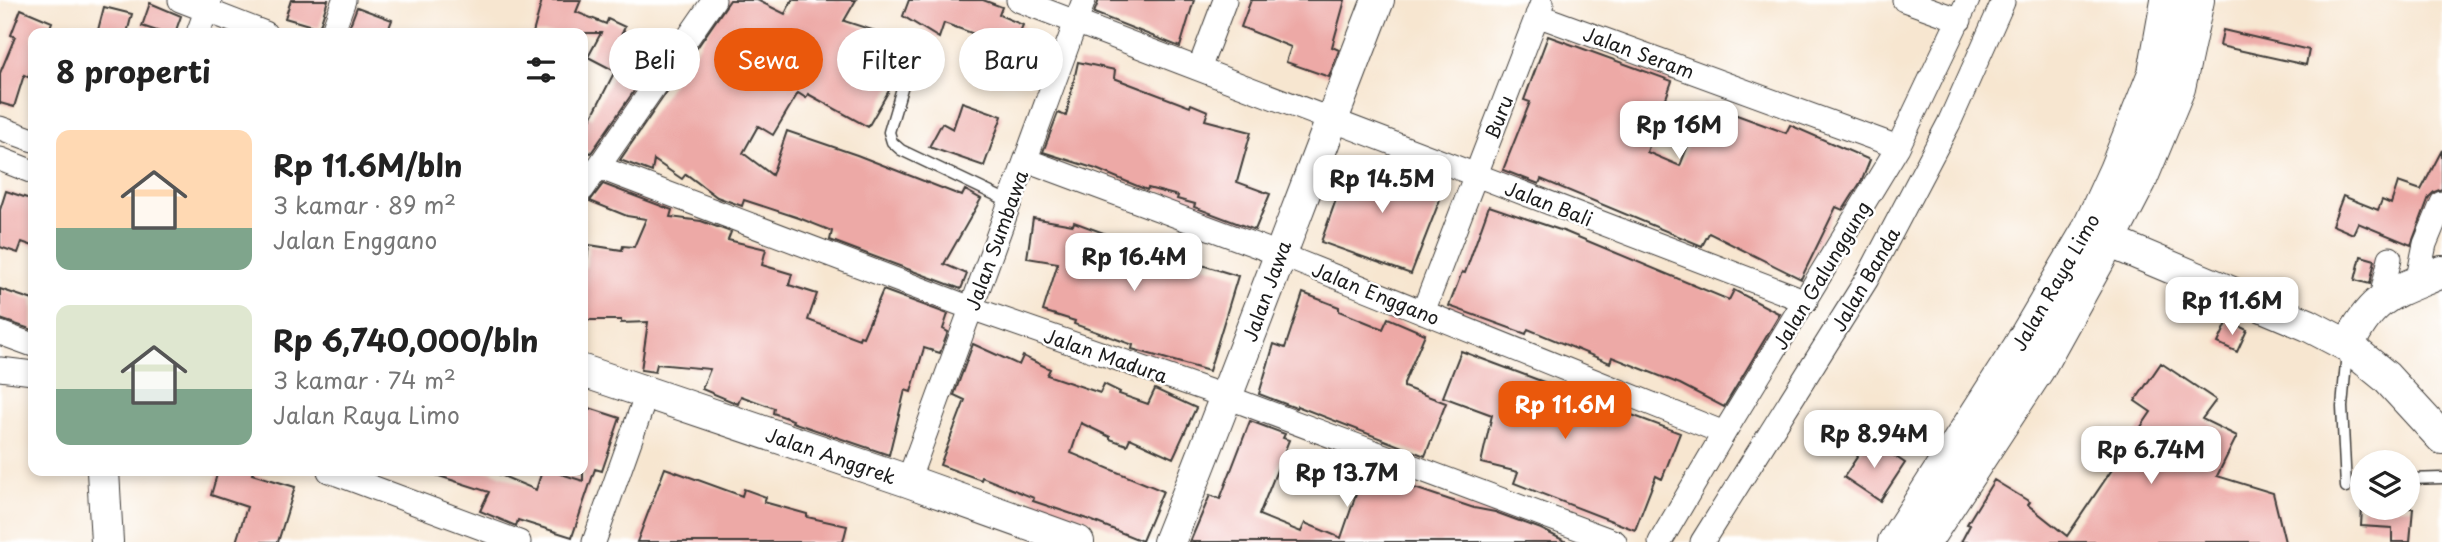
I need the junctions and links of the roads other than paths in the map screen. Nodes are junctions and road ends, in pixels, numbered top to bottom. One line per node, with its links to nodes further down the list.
1 (180, 0): 12 (street)
2 (344, 0): 18 (street)
3 (715, 0): 27 (street)
4 (1018, 0): 15 (street, Jalan Bali)
5 (1084, 0): 15 (street, Jalan Sumbawa)
6 (1225, 0): 19 (street)
7 (1378, 0): 21 (street, Jalan Jawa)
8 (1904, 0): 14 (street)
9 (2167, 0): 33 (street, Jalan Raya Limo)
10 (2198, 0): 33 (street, Jalan Raya Limo)
11 (2003, 2): 64 (street, Jalan Banda)
12 (208, 5): 16 (street); 17 (street)
13 (1540, 7): 24 (street, Jalan Seram); 29 (street, Buru)
14 (1964, 10): 24 (street, Jalan Galunggung)
15 (1076, 22): 19 (street, Jalan Bali); 26 (street, Jalan Sumbawa)
16 (200, 28)
17 (255, 28)
18 (334, 28)
19 (1199, 69): 21 (street, Jalan Bali)
20 (901, 91): 31 (lane)
21 (1331, 120): 29 (street, Jalan Bali); 34 (street, Jalan Jawa)
22 (0, 128): 23 (street)
23 (28, 138)
24 (1898, 147): 38 (street, Jalan Galunggung)
25 (0, 159): 28 (street)
26 (1026, 160): 31 (street, Jalan Sumbawa); 34 (street, Jalan Enggano)
27 (598, 167): 30 (street); 39 (street, Jalan Madura)
28 (28, 170)
29 (1476, 175): 38 (street, Jalan Bali); 40 (street, Buru)
30 (588, 182)
31 (1010, 202): 39 (street, Jalan Sumbawa)
32 (2442, 203): 36 (street)
33 (2098, 237): 43 (street); 65 (street, Jalan Raya Limo); 66 (street, Jalan Raya Limo)
34 (1279, 254): 40 (street, Jalan Enggano); 48 (street, Jalan Jawa)
35 (2390, 258): 37 (street)
36 (2430, 277): 37 (street)
37 (2381, 298): 43 (street)
38 (1806, 301): 49 (street, Jalan Galunggung)
39 (971, 308): 48 (street, Jalan Madura); 55 (street, Jalan Sumbawa)
40 (1423, 312): 49 (street, Jalan Enggano)
41 (0, 333): 42 (street)
42 (28, 343)
43 (2348, 346): 50 (street); 56 (lane)
44 (0, 369): 45 (street)
45 (28, 372)
46 (588, 373): 47 (street, Jalan Anggrek)
47 (647, 393): 55 (street, Jalan Anggrek); 59 (street)
48 (1227, 397): 61 (street, Jalan Jawa); 62 (street, Jalan Madura)
49 (1724, 433): 63 (street, Jalan Galunggung)
50 (2442, 438)
51 (103, 476): 57 (street)
52 (342, 476): 58 (street)
53 (2442, 478): 54 (lane)
54 (2420, 479)
55 (908, 481): 60 (street, Jalan Anggrek)
56 (2346, 487)
57 (107, 542)
58 (519, 542)
59 (594, 542)
60 (1079, 542)
61 (1169, 542)
62 (1615, 542)
63 (1660, 542)
64 (1702, 542)
65 (1894, 542)
66 (1925, 542)

